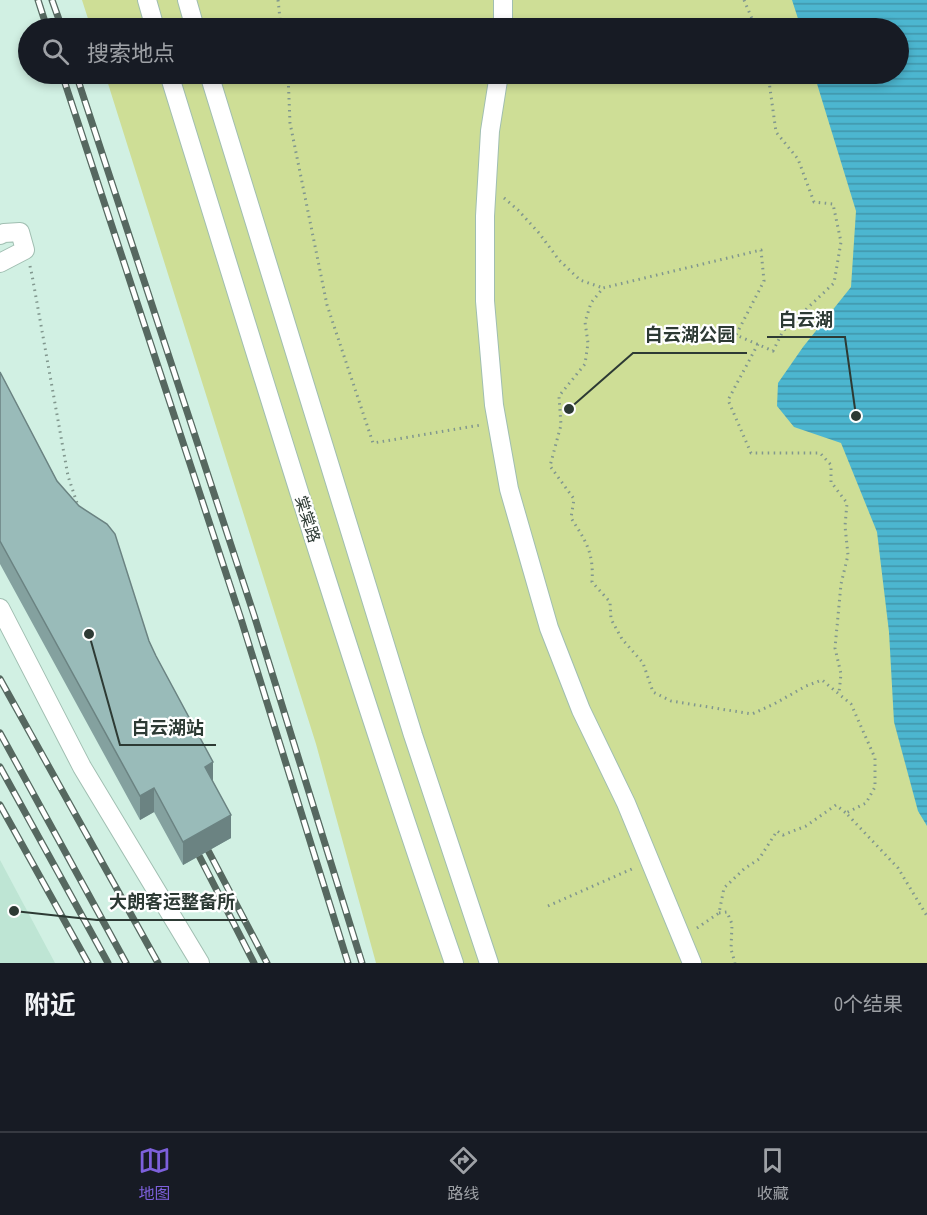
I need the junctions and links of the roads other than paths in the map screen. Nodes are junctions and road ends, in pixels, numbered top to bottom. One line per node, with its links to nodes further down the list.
1 (147, 0): 4 (street)
2 (187, 0): 5 (street)
3 (503, 0): 6 (street)
4 (152, 18)
5 (192, 18)
6 (503, 18)
7 (172, 84): 14 (street, 棠棠路)
8 (212, 84): 15 (street)
9 (497, 84): 16 (street)
10 (0, 235): 11 (street)
11 (0, 263)
12 (0, 608): 13 (street)
13 (200, 963)
14 (454, 963)
15 (489, 963)
16 (692, 963)

